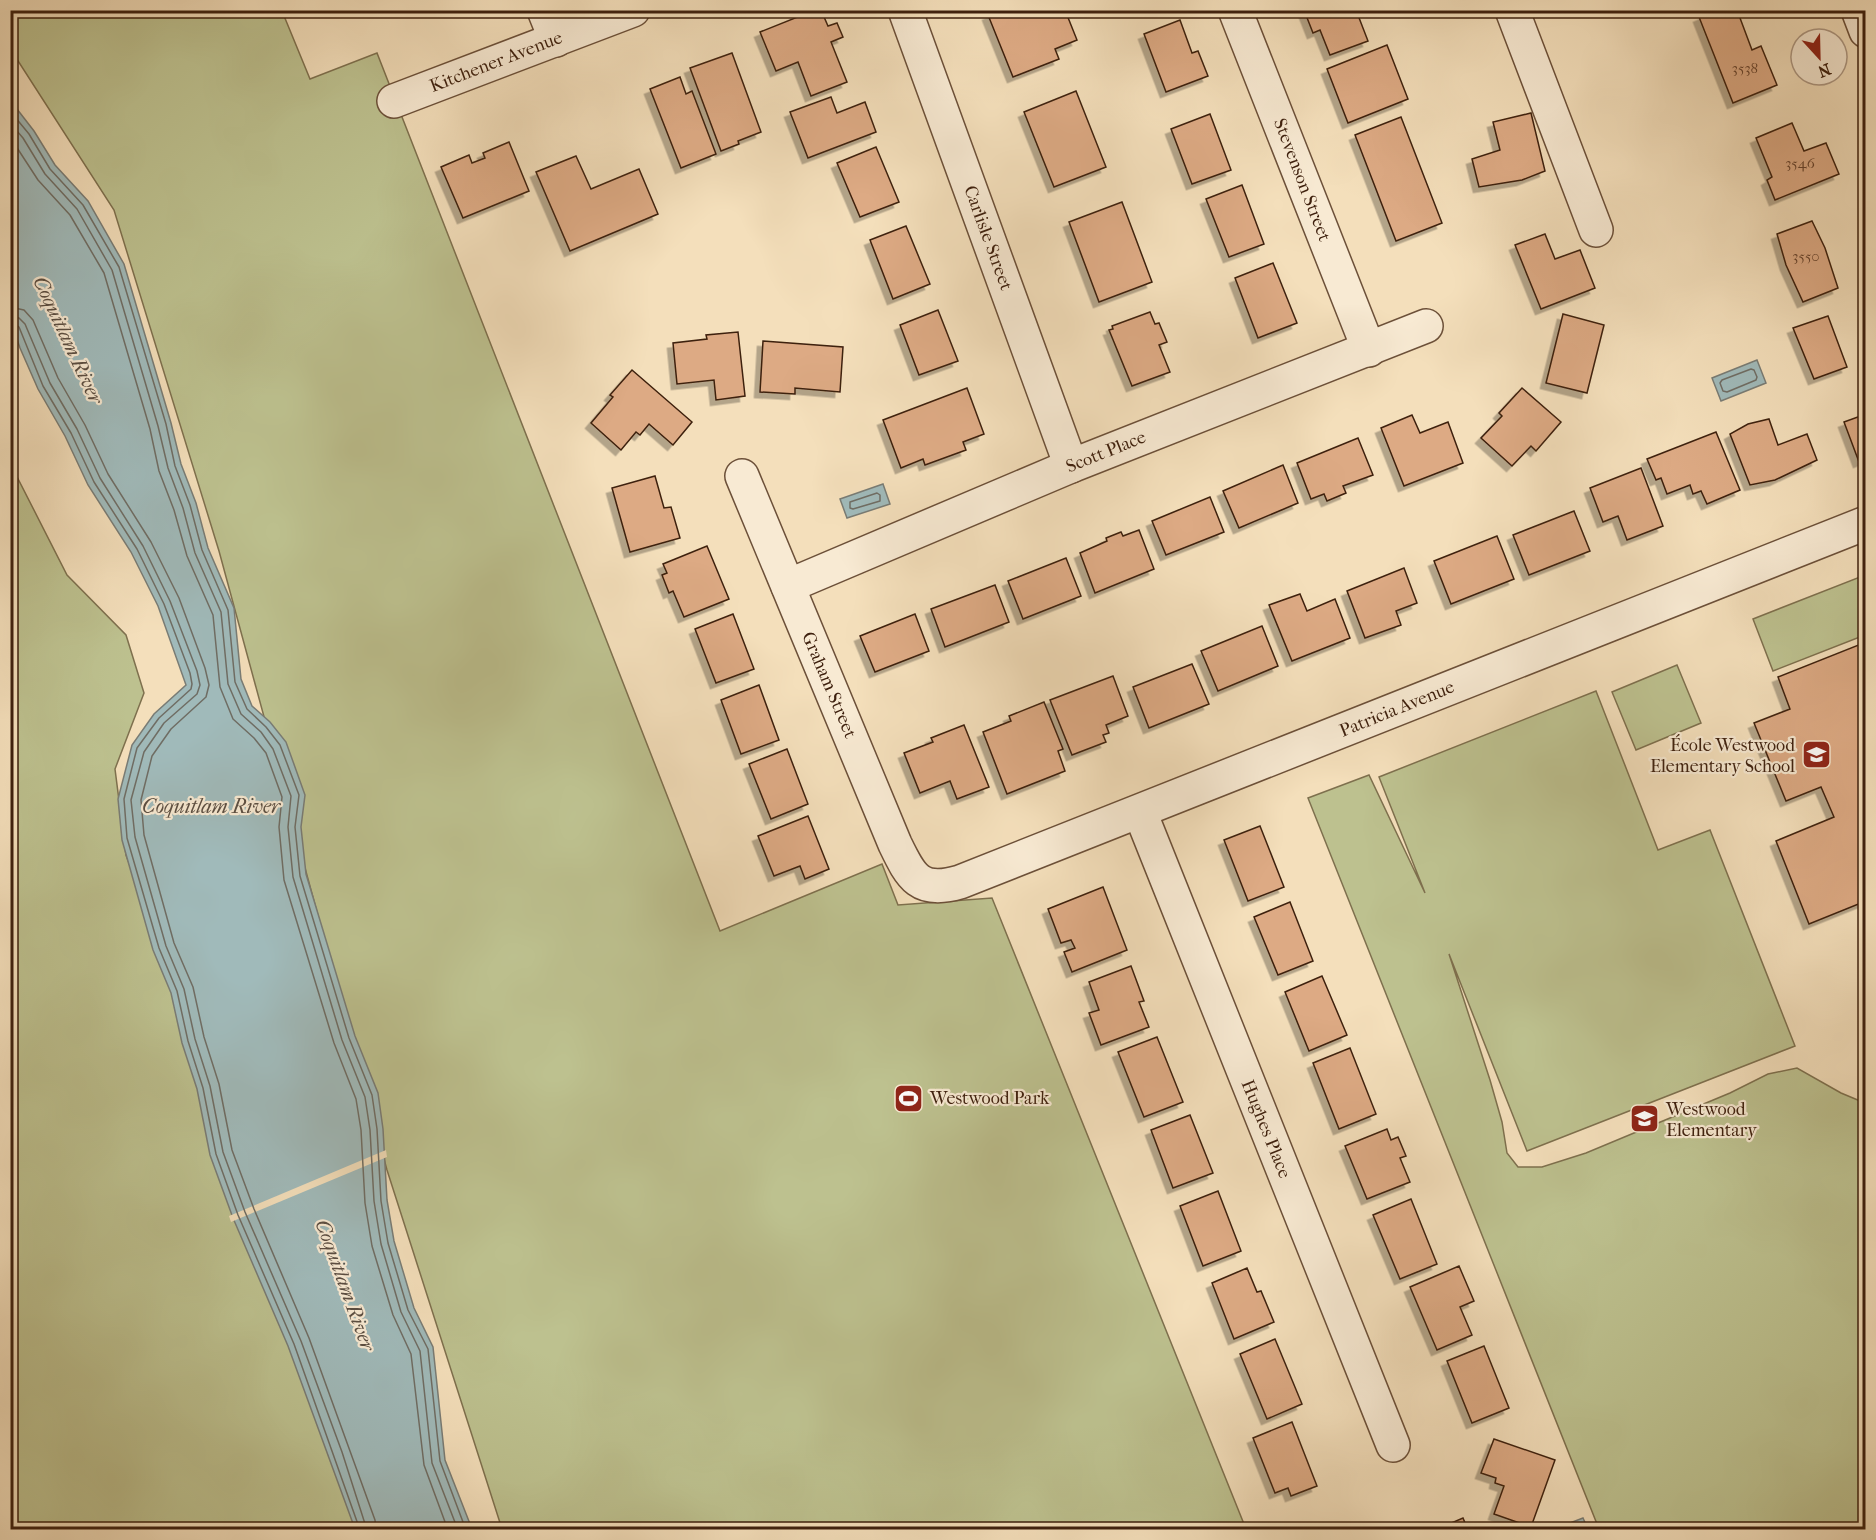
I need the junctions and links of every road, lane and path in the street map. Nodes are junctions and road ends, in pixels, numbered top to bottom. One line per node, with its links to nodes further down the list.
1 (633, 10): 6 (street, Kitchener Avenue)
2 (905, 10): 12 (street, Carlisle Street)
3 (1235, 10): 11 (street, Stevenson Street)
4 (1512, 10): 9 (street)
5 (1858, 10): 7 (street)
6 (550, 25): 8 (street, Kitchener Avenue)
7 (1866, 31)
8 (394, 101)
9 (1596, 230)
10 (1426, 326): 11 (street, Scott Place)
11 (1369, 350): 12 (street, Scott Place)
12 (1071, 466): 15 (street, Scott Place)
13 (742, 476): 15 (street, Graham Street)
14 (1866, 523): 16 (street, Patricia Avenue)
15 (788, 586): 17 (street, Graham Street)
16 (1140, 812): 17 (street, Patricia Avenue); 18 (street, Hughes Place)
17 (927, 885)
18 (1393, 1445)

